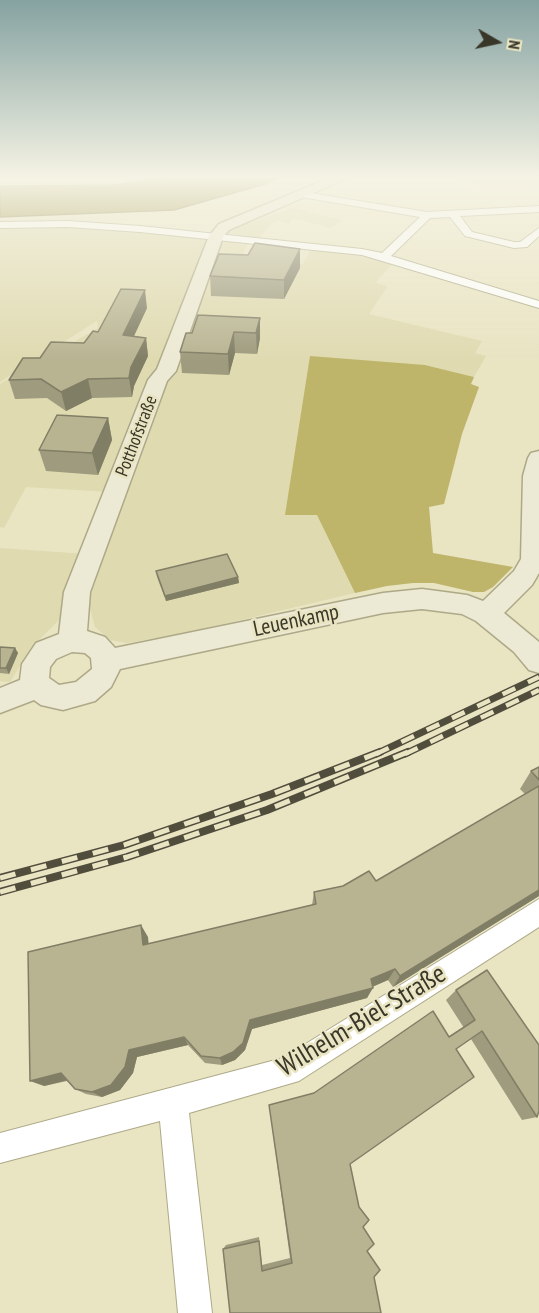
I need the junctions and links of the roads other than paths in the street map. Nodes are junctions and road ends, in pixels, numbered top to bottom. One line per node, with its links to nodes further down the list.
1 (215, 238): 10 (street, Potthofstraße)
2 (238, 238): 6 (street)
3 (403, 238): 6 (street)
4 (486, 238): 5 (street)
5 (530, 238)
6 (384, 257): 7 (street)
7 (539, 305)
8 (539, 458): 9 (street)
9 (486, 614): 11 (street, Leuenkamp); 12 (street, Leuenkamp)
10 (72, 640): 12 (street); 13 (street)
11 (531, 653)
12 (106, 662): 13 (street)
13 (38, 686): 14 (street)
14 (0, 701)
15 (539, 912): 16 (street, Wilhelm-Biel-Straße)
16 (173, 1103): 17 (street, Wilhelm-Biel-Straße); 18 (street)
17 (0, 1148)
18 (195, 1313)

